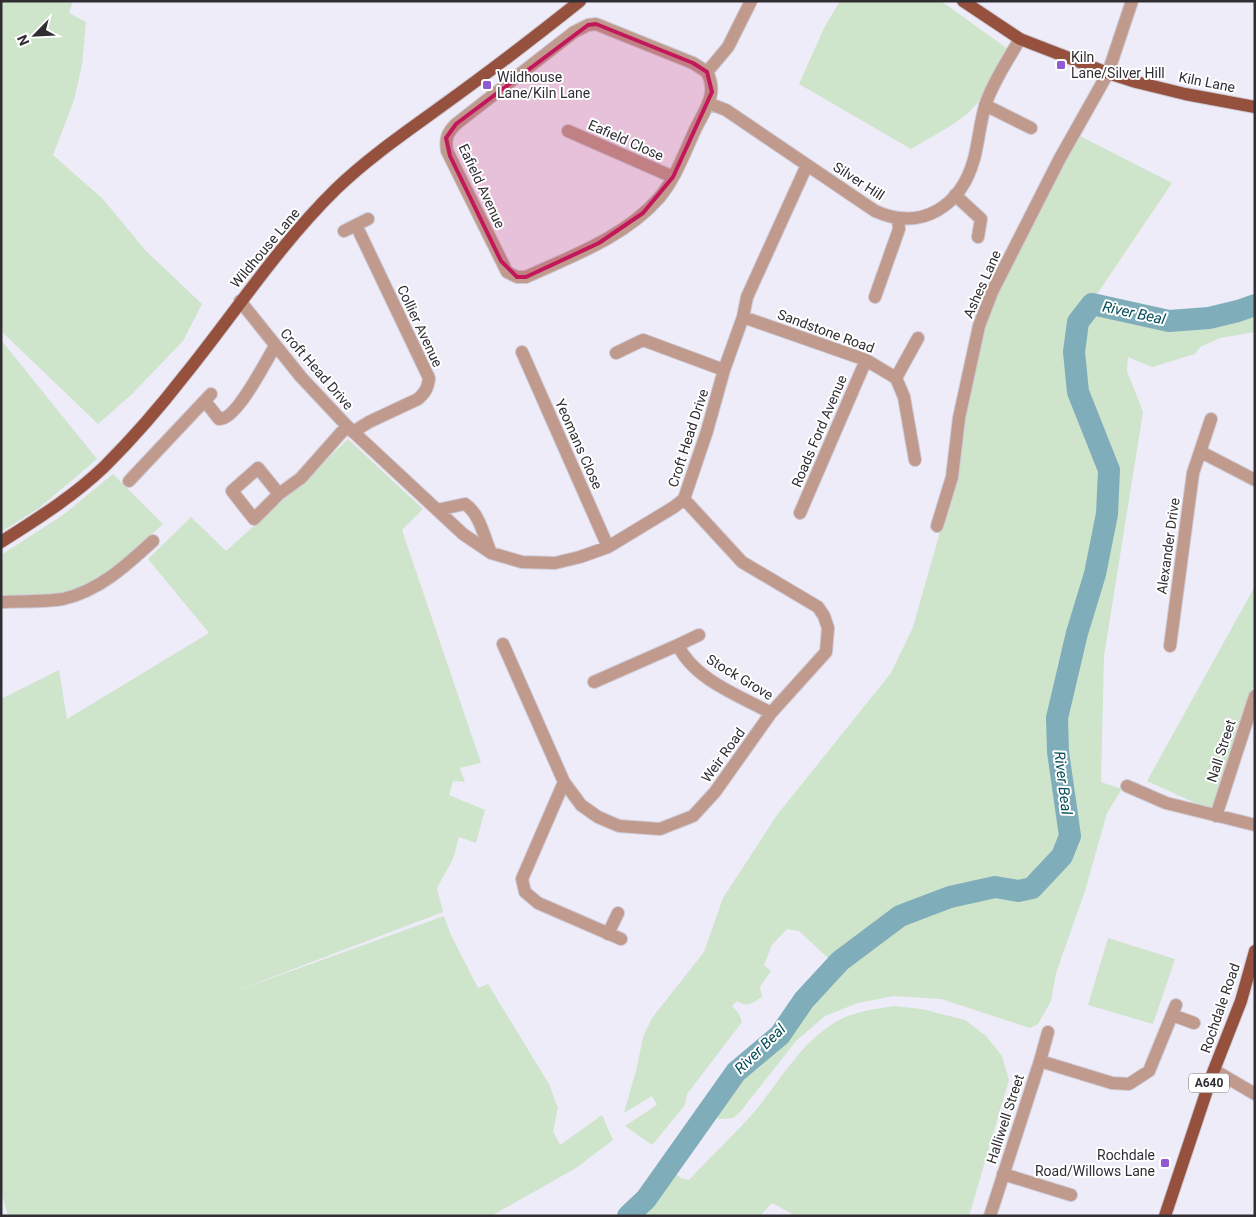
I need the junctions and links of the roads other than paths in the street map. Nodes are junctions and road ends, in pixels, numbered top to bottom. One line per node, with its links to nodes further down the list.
1 (580, 1): 20 (main road, Wildhouse Lane)
2 (751, 1): 6 (street)
3 (963, 1): 5 (main road, Kiln Lane)
4 (1132, 1): 7 (street, Ashes Lane)
5 (1020, 39): 7 (main road, Kiln Lane); 9 (street, Silver Hill)
6 (707, 72): 8 (street); 14 (street, Eafield Avenue)
7 (1108, 73): 10 (main road, Kiln Lane); 39 (street, Ashes Lane)
8 (708, 104): 13 (street, Silver Hill); 14 (street, Eafield Avenue)
9 (985, 105): 11 (street); 15 (street, Silver Hill)
10 (1255, 107)
11 (1031, 128)
12 (568, 131): 14 (street, Eafield Close)
13 (807, 165): 16 (street, Silver Hill); 21 (street, Croft Head Drive)
14 (673, 177)
15 (955, 196): 16 (street, Silver Hill); 18 (street)
16 (898, 218): 19 (street)
17 (368, 219): 30 (street, Collier Avenue)
18 (978, 237)
19 (875, 298)
20 (240, 300): 23 (street, Croft Head Drive); 41 (main road, Wildhouse Lane)
21 (742, 317): 26 (street, Sandstone Road); 27 (street, Croft Head Drive)
22 (918, 338): 28 (street)
23 (275, 346): 30 (street, Croft Head Drive); 34 (street)
24 (522, 352): 42 (street, Yeomans Close)
25 (616, 353): 27 (street)
26 (866, 360): 28 (street, Sandstone Road); 38 (street, Roads Ford Avenue)
27 (724, 370): 36 (street, Croft Head Drive)
28 (896, 378): 32 (street)
29 (1211, 419): 31 (street, Alexander Drive)
30 (350, 429): 35 (street); 37 (street, Croft Head Drive)
31 (1201, 452): 33 (street); 48 (street, Alexander Drive)
32 (915, 460)
33 (1255, 480)
34 (129, 481)
35 (279, 494)
36 (684, 499): 42 (street, Croft Head Drive); 51 (street, Weir Road)
37 (437, 510): 43 (street, Croft Head Drive); 43 (street)
38 (800, 513)
39 (937, 526)
40 (153, 541): 44 (street)
41 (1, 542)
42 (608, 547): 43 (street, Croft Head Drive)
43 (491, 553)
44 (1, 602)
45 (699, 635): 47 (street)
46 (503, 644): 52 (street, Weir Road)
47 (678, 645): 49 (street); 51 (street, Stock Grove)
48 (1170, 646)
49 (594, 682)
50 (1255, 696): 54 (street, Nall Street)
51 (772, 713): 52 (street, Weir Road)
52 (564, 782): 57 (street)
53 (1127, 786): 54 (street)
54 (1216, 816): 55 (street)
55 (1255, 825)
56 (618, 913): 57 (street)
57 (608, 934): 58 (street)
58 (621, 939)
59 (1255, 951): 60 (main road, Rochdale Road / A640)
60 (1253, 964): 64 (main road, Rochdale Road / A640)
61 (1194, 1023): 63 (street)
62 (1048, 1032): 63 (street, Halliwell Street)
63 (1040, 1061): 66 (street, Halliwell Street)
64 (1214, 1070): 65 (street); 69 (main road, Rochdale Road / A640)
65 (1255, 1094)
66 (1003, 1174): 67 (street); 68 (street, Halliwell Street)
67 (1072, 1195)
68 (990, 1216)
69 (1165, 1216)

